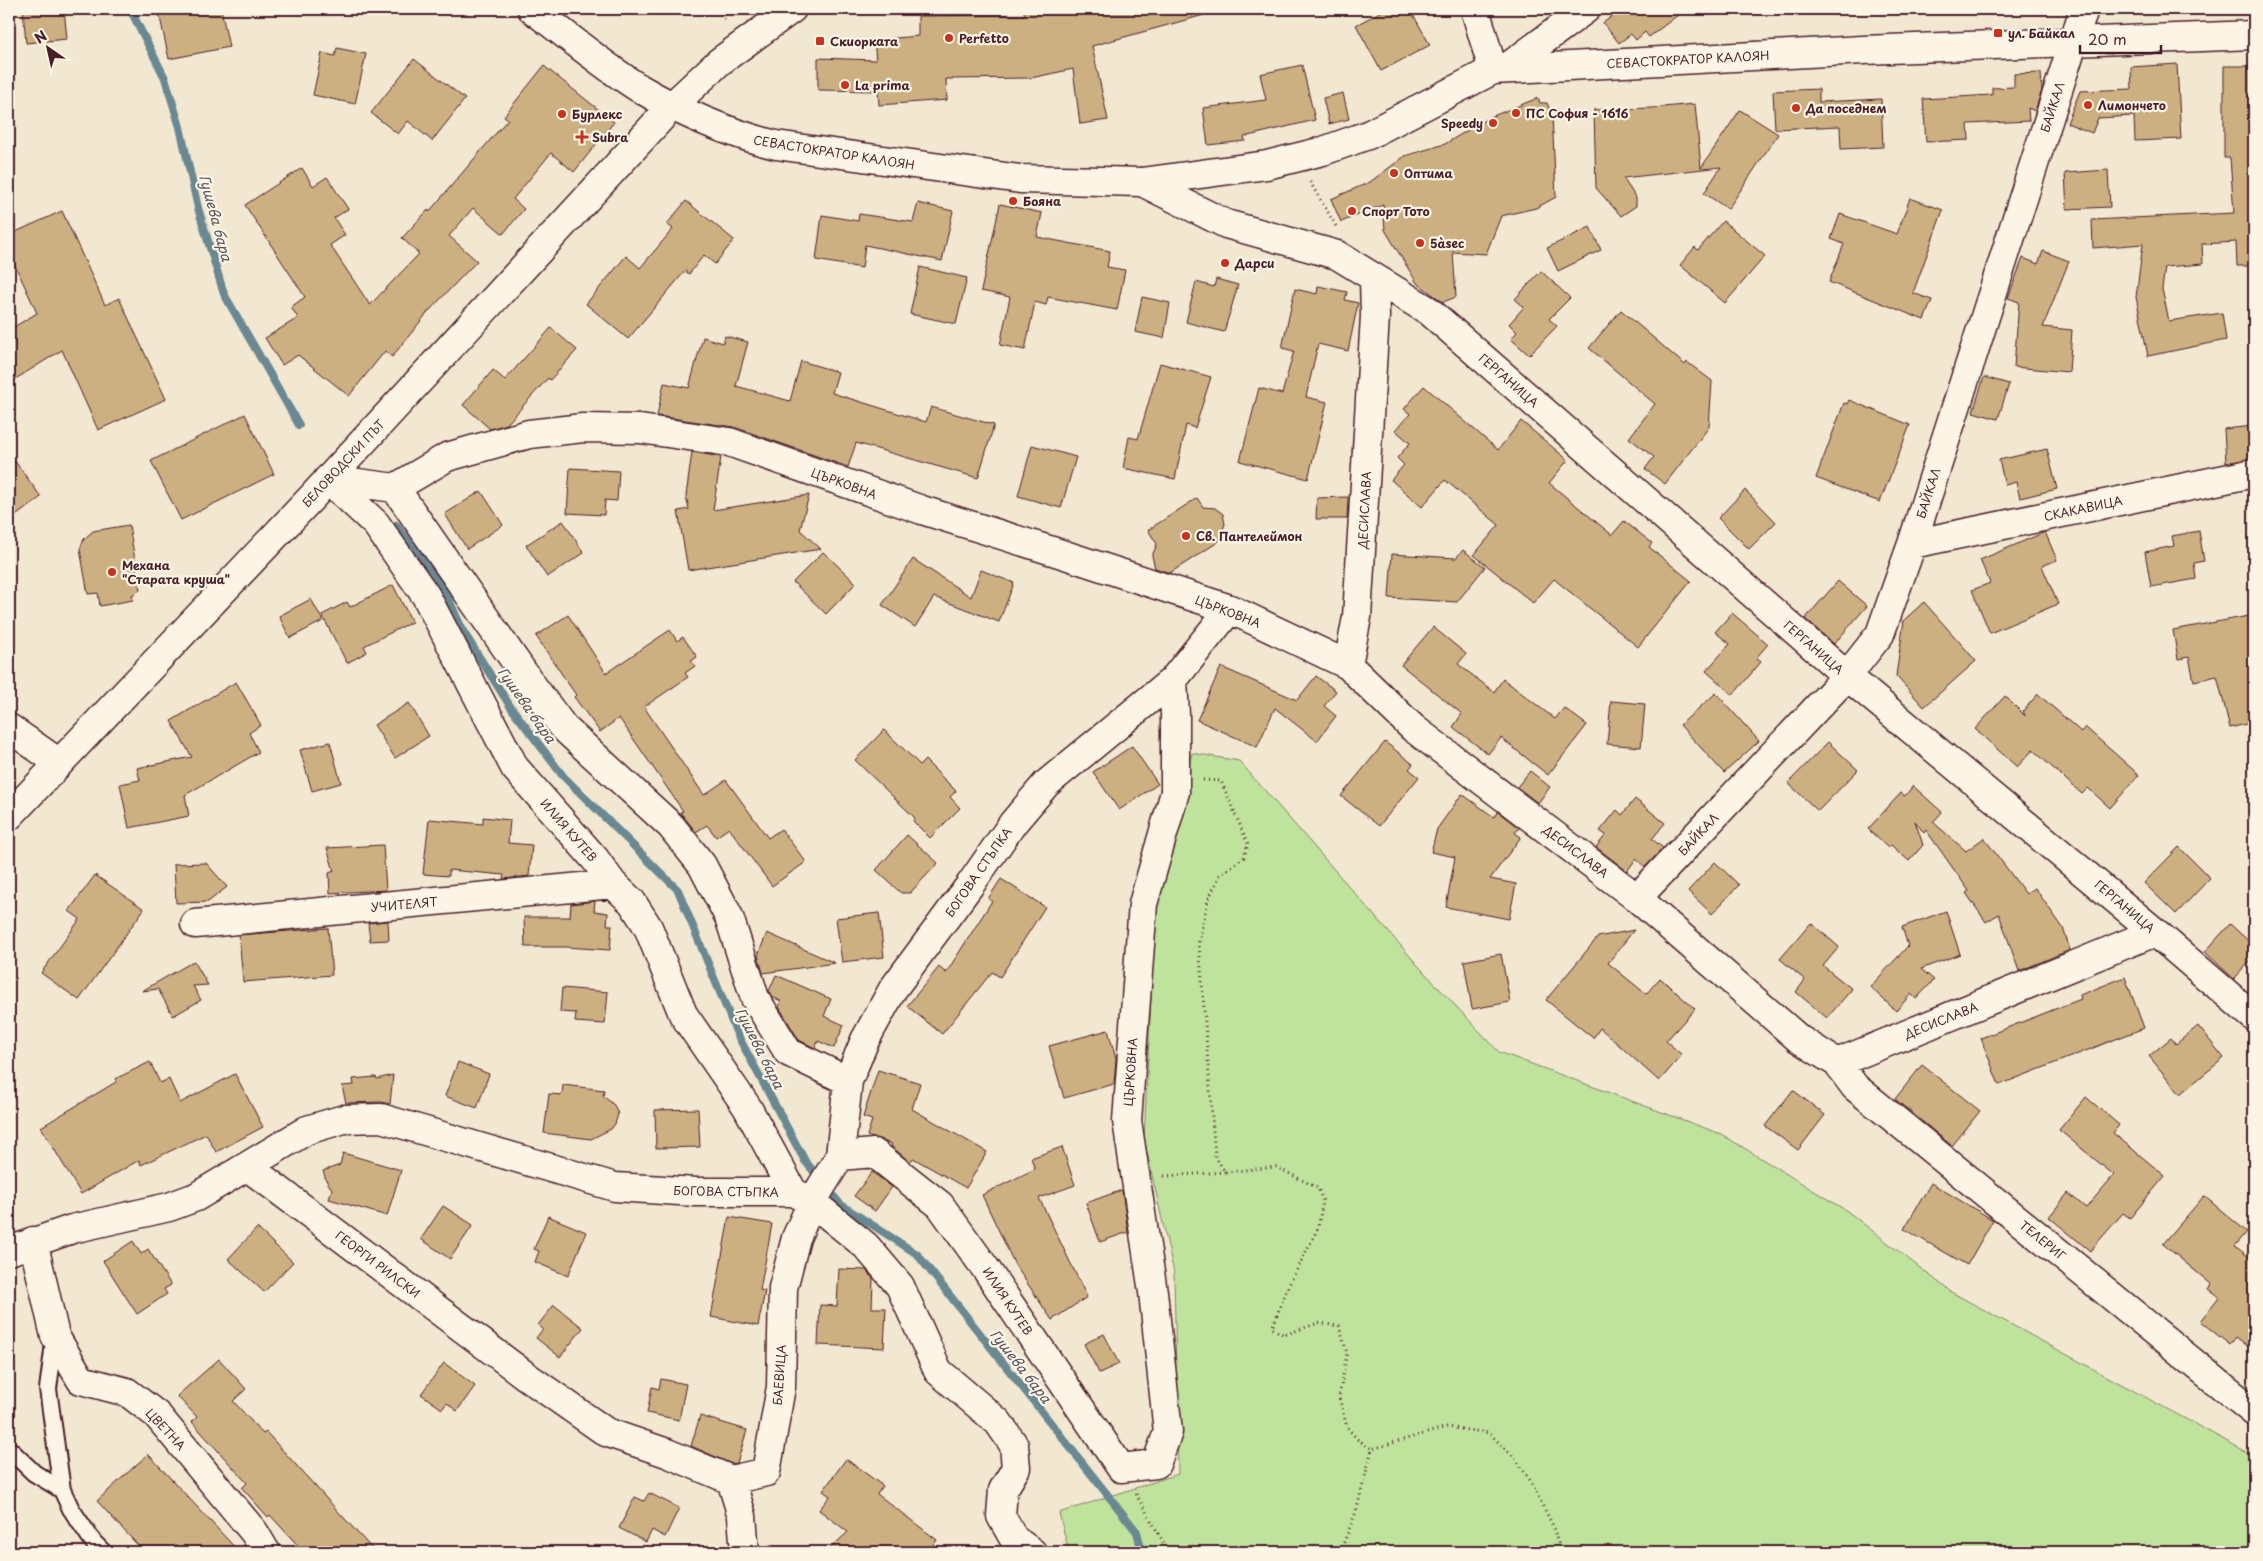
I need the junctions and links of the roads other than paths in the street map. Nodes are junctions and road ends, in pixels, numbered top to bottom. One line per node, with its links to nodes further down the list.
1 (532, 9): 9 (street, СЕВАСТОКРАТОР КАЛОЯН)
2 (792, 9): 9 (street, БЕЛОВОДСКИ ПЪТ)
3 (1475, 9): 8 (street)
4 (1586, 9): 8 (street)
5 (2084, 9): 7 (street, БАЙКАЛ)
6 (2254, 35): 7 (street, СЕВАСТОКРАТОР КАЛОЯН)
7 (2073, 42): 8 (street, СЕВАСТОКРАТОР КАЛОЯН); 15 (street, БАЙКАЛ)
8 (1499, 70): 10 (street, СЕВАСТОКРАТОР КАЛОЯН)
9 (672, 106): 10 (street, СЕВАСТОКРАТОР КАЛОЯН); 13 (street, БЕЛОВОДСКИ ПЪТ)
10 (1142, 182): 11 (street, СЕВАСТОКРАТОР КАЛОЯН)
11 (1374, 279): 17 (street, ДЕСИСЛАВА); 18 (street, ГЕРГАНИЦА)
12 (2254, 473): 15 (street, СКАКАВИЦА)
13 (328, 479): 14 (street); 21 (street, БЕЛОВОДСКИ ПЪТ); 23 (street, ИЛИЯ КУТЕВ)
14 (395, 488): 16 (street, ЦЪРКОВНА); 29 (street)
15 (1912, 544): 18 (street, БАЙКАЛ)
16 (1230, 610): 17 (street, ЦЪРКОВНА); 19 (street, БОГОВА СТЪПКА)
17 (1348, 664): 24 (street, ДЕСИСЛАВА)
18 (1847, 676): 24 (street, БАЙКАЛ); 26 (street, ГЕРГАНИЦА)
19 (1173, 680): 29 (street, БОГОВА СТЪПКА); 37 (street, ЦЪРКОВНА)
20 (9, 728): 21 (street)
21 (60, 763): 22 (street, БЕЛОВОДСКИ ПЪТ)
22 (9, 816)
23 (613, 884): 25 (street, УЧИТЕЛЯТ); 32 (street, ИЛИЯ КУТЕВ)
24 (1637, 898): 28 (street, ДЕСИСЛАВА)
25 (195, 924)
26 (2156, 932): 27 (street, ГЕРГАНИЦА); 28 (street, ДЕСИСЛАВА)
27 (2254, 1017)
28 (1837, 1063): 35 (street, ТЕЛЕРИГ)
29 (848, 1081): 30 (street, БОГОВА СТЪПКА)
30 (840, 1156): 32 (street, БОГОВА СТЪПКА); 37 (street, ИЛИЯ КУТЕВ)
31 (248, 1168): 32 (street, БОГОВА СТЪПКА); 33 (street); 38 (street, ГЕОРГИ РИЛСКИ)
32 (802, 1197): 38 (street, БАЕВИЦА); 43 (street)
33 (21, 1246): 34 (street, ЦВЕТНА)
34 (55, 1336): 39 (lane); 41 (street, ЦВЕТНА)
35 (2254, 1412)
36 (9, 1449): 39 (lane)
37 (1156, 1464)
38 (731, 1480): 42 (street)
39 (62, 1490): 40 (lane)
40 (97, 1549)
41 (266, 1552)
42 (745, 1552)
43 (1032, 1552)

